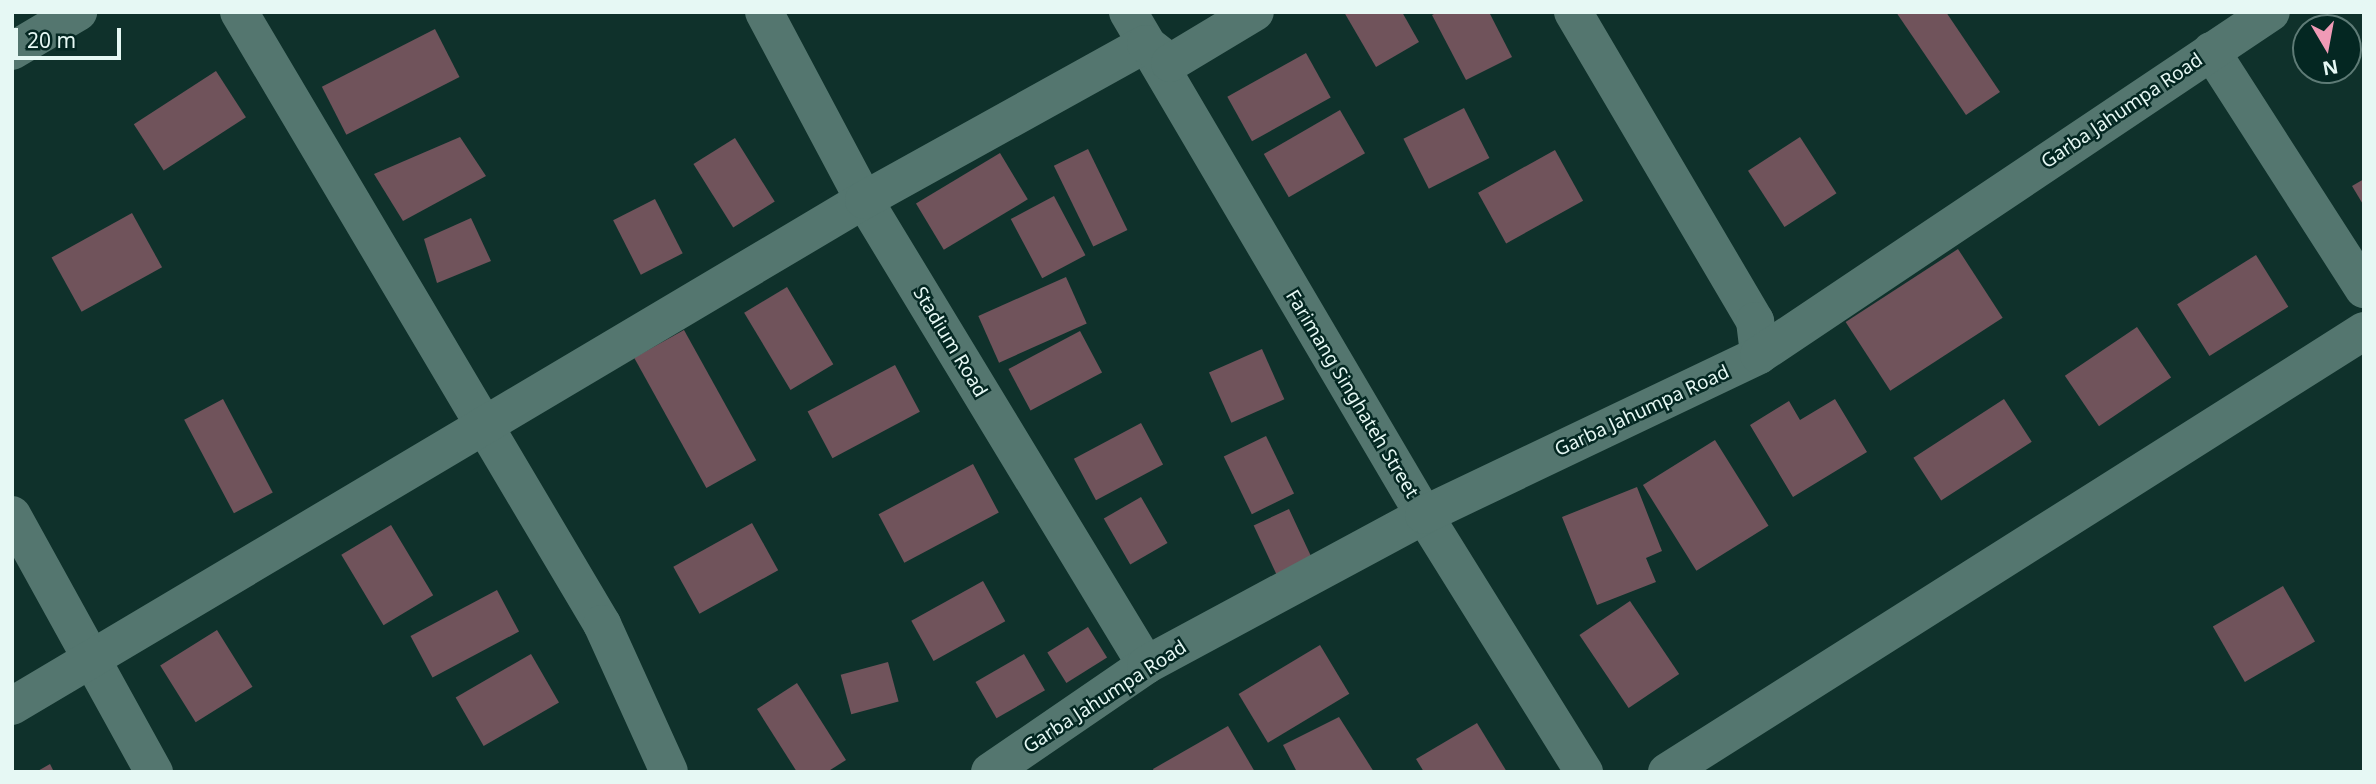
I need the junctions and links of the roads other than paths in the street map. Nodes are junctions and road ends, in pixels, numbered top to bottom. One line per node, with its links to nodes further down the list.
1 (78, 12): 8 (street)
2 (239, 12): 14 (street)
3 (764, 12): 10 (street, Stadium Road)
4 (1255, 12): 7 (street)
5 (1573, 12): 13 (street)
6 (2271, 12): 9 (street, Garba Jahumpa Road)
7 (1137, 28): 10 (street); 16 (street, Farimang Singhateh Street)
8 (12, 51)
9 (2211, 51): 11 (street); 13 (street, Garba Jahumpa Road)
10 (864, 200): 14 (street); 18 (street, Stadium Road)
11 (2364, 289)
12 (2364, 331): 24 (street)
13 (1759, 355): 16 (street, Garba Jahumpa Road)
14 (486, 424): 17 (street); 21 (street)
15 (12, 515): 17 (street)
16 (1424, 515): 18 (street, Garba Jahumpa Road); 23 (street, Farimang Singhateh Street)
17 (93, 658): 19 (street); 20 (street)
18 (1146, 666): 22 (street, Garba Jahumpa Road)
19 (12, 706)
20 (154, 772)
21 (669, 772)
22 (990, 772)
23 (1584, 772)
24 (1667, 772)

